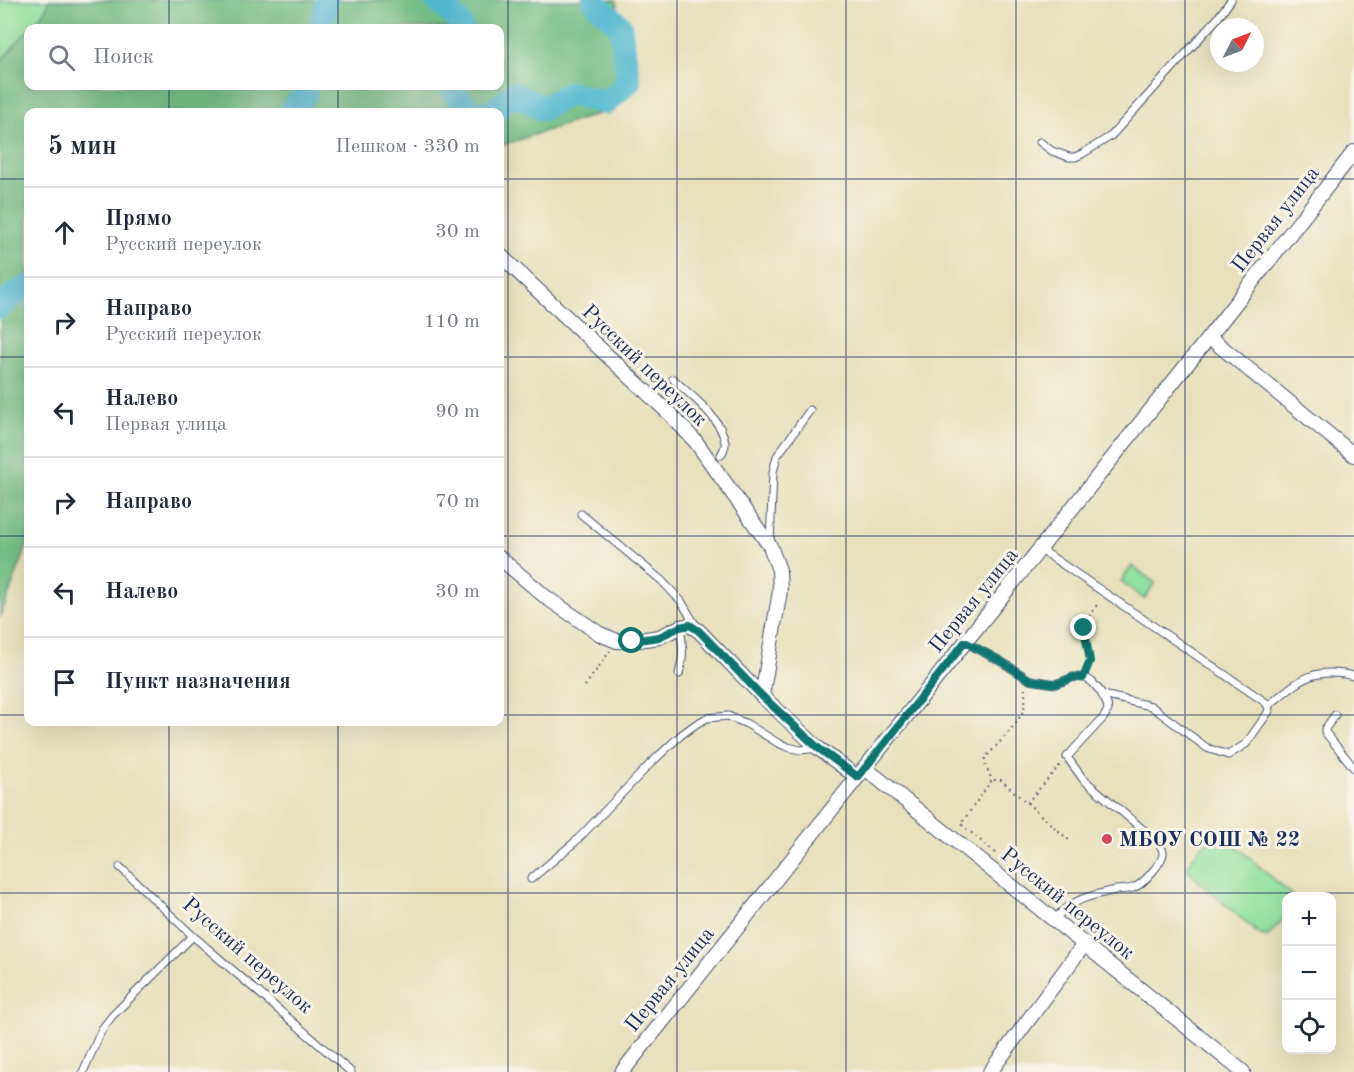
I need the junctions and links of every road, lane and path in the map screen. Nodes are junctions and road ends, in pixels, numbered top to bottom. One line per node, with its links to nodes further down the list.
1 (1231, 0): 2 (lane)
2 (1040, 142)
3 (1354, 152): 5 (street, Первая улица)
4 (504, 259): 11 (street, Русский переулок)
5 (1209, 337): 9 (street); 12 (street, Первая улица)
6 (673, 379): 8 (lane)
7 (810, 410): 11 (lane)
8 (720, 455)
9 (1354, 455)
10 (581, 514): 16 (lane)
11 (770, 546): 25 (street, Русский переулок)
12 (1040, 549): 14 (lane); 18 (street, Первая улица)
13 (504, 561): 17 (street)
14 (1106, 592): 22 (path); 26 (lane)
15 (680, 627): 16 (street); 17 (street); 19 (lane)
16 (699, 631): 25 (street, Русский переулок)
17 (617, 641): 23 (path)
18 (965, 642): 21 (lane); 31 (street, Первая улица)
19 (679, 674)
20 (1354, 676): 26 (lane)
21 (1024, 677): 22 (lane); 32 (path)
22 (1083, 678): 24 (lane)
23 (585, 686)
24 (1103, 695): 26 (lane); 29 (lane)
25 (762, 696): 28 (street, Русский переулок)
26 (1268, 706)
27 (1335, 715): 30 (lane)
28 (818, 748): 31 (street, Русский переулок); 37 (lane)
29 (1067, 757): 33 (path); 38 (lane)
30 (1354, 768)
31 (861, 773): 36 (street, Русский переулок); 43 (street, Первая улица)
32 (992, 780): 33 (path); 36 (path)
33 (1027, 802): 34 (path)
34 (1071, 842)
35 (120, 867): 39 (lane, Русский переулок)
36 (993, 870): 38 (street, Русский переулок)
37 (531, 879)
38 (1055, 919): 40 (street, Русский переулок)
39 (193, 936): 41 (lane, Русский переулок); 42 (lane)
40 (1085, 943): 44 (street); 45 (street, Русский переулок)
41 (347, 1071)
42 (83, 1072)
43 (622, 1072)
44 (990, 1072)
45 (1243, 1072)

